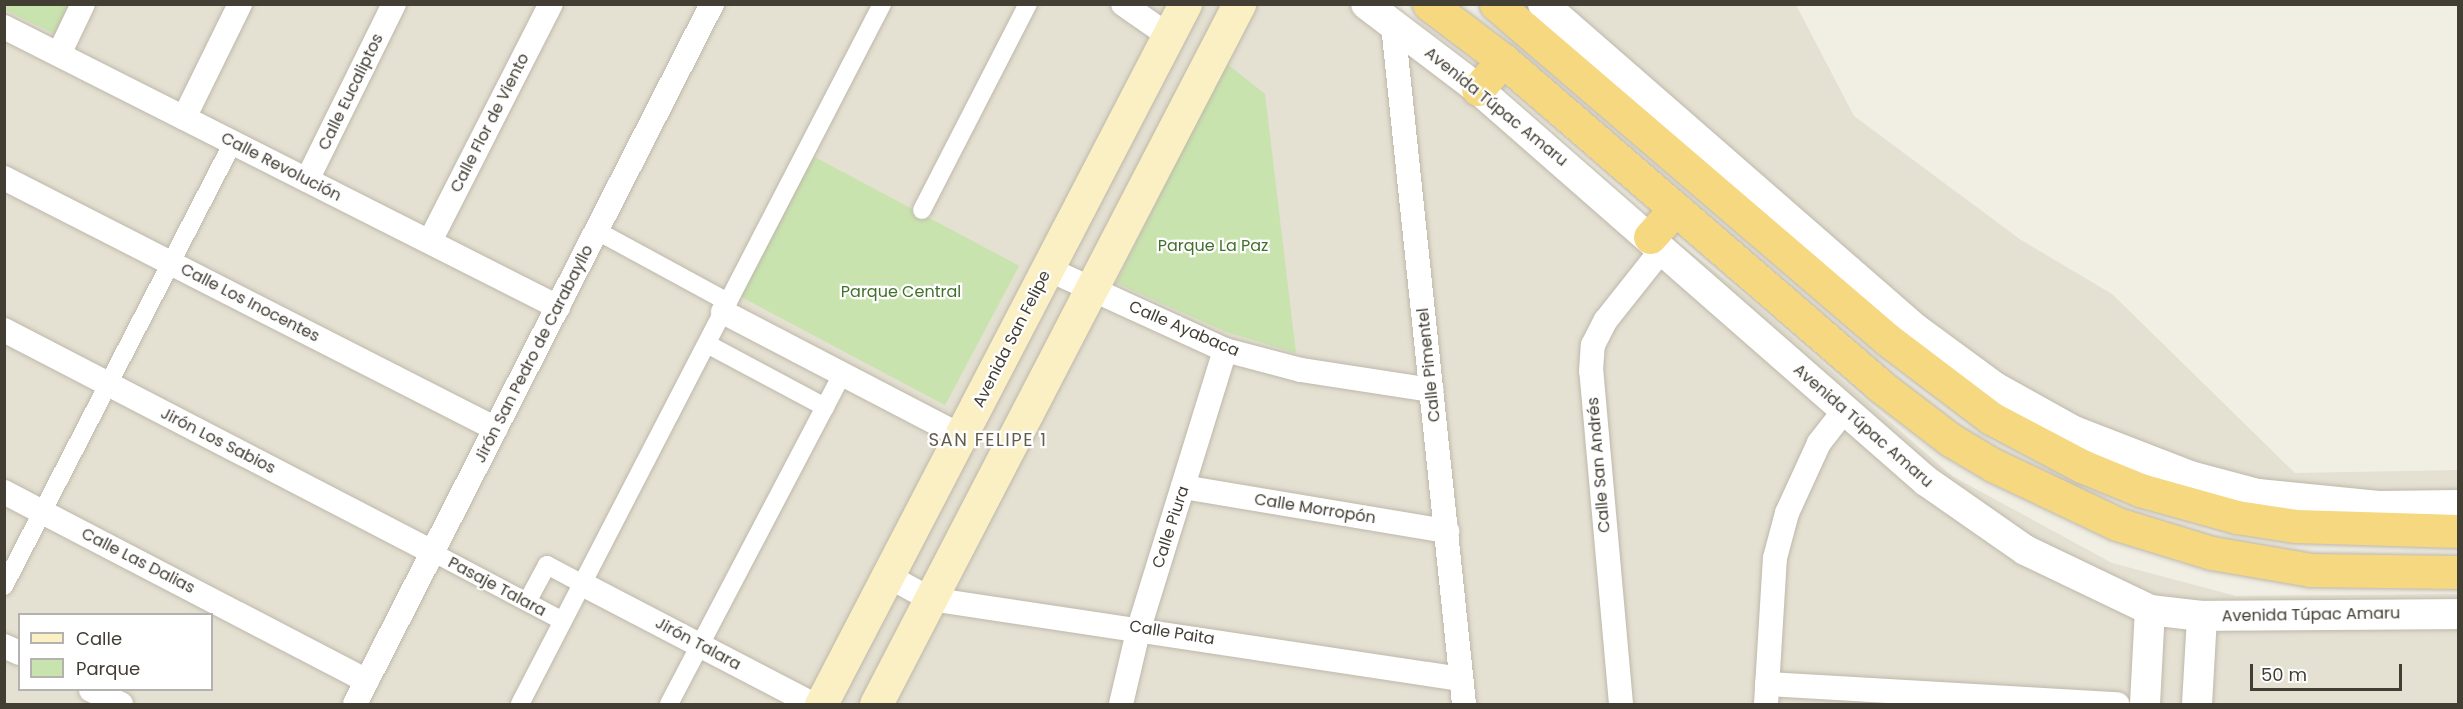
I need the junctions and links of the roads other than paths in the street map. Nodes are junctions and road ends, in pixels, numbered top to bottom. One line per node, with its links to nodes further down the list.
1 (83, 4): 18 (street)
2 (240, 4): 21 (street)
3 (394, 4): 25 (street, Calle Eucaliptos)
4 (551, 4): 29 (street, Calle Flor de Viento)
5 (712, 4): 28 (street, Jirón San Pedro de Carabayllo)
6 (882, 4): 35 (street)
7 (1028, 4): 27 (street)
8 (1123, 4): 17 (street)
9 (1185, 4): 17 (main road, Avenida San Felipe)
10 (1239, 4): 33 (main road)
11 (1366, 4): 15 (street, Avenida Túpac Amaru)
12 (1429, 4): 19 (highway)
13 (1496, 4): 22 (highway)
14 (1543, 4): 22 (street)
15 (1393, 25): 20 (street, Avenida Túpac Amaru); 41 (street, Calle Pimentel)
16 (4, 27): 18 (street, Calle Revolución)
17 (1169, 36): 32 (main road, Avenida San Felipe)
18 (59, 54): 21 (street, Calle Revolución)
19 (1503, 60): 20 (highway); 26 (highway)
20 (1478, 89): 30 (street, Avenida Túpac Amaru)
21 (184, 118): 23 (street, Calle Revolución)
22 (1670, 133): 48 (highway)
23 (233, 142): 25 (street, Calle Revolución); 31 (street)
24 (4, 178): 31 (street, Calle Los Inocentes)
25 (307, 180): 29 (street, Calle Revolución)
26 (1675, 209): 30 (highway); 54 (highway)
27 (922, 210)
28 (597, 231): 34 (street, Jirón San Pedro de Carabayllo); 35 (street)
29 (430, 242): 34 (street, Calle Revolución)
30 (1657, 243): 43 (street, Avenida Túpac Amaru); 81 (street, Calle San Andrés)
31 (171, 263): 40 (street); 44 (street, Calle Los Inocentes)
32 (1048, 269): 33 (street, Calle Ayabaca); 45 (main road, Avenida San Felipe)
33 (1091, 289): 38 (street, Calle Ayabaca); 58 (main road)
34 (558, 307): 44 (street, Jirón San Pedro de Carabayllo)
35 (726, 307): 37 (street); 39 (street)
36 (4, 330): 40 (street, Jirón Los Sabios)
37 (707, 344): 42 (street); 56 (street)
38 (1225, 350): 41 (street, Calle Ayabaca); 46 (street, Calle Piura)
39 (842, 374): 42 (street); 45 (street)
40 (108, 384): 50 (street); 53 (street, Jirón Los Sabios)
41 (1431, 390): 51 (street, Calle Pimentel)
42 (825, 407): 65 (street)
43 (1844, 411): 60 (street, Avenida Túpac Amaru); 71 (street)
44 (496, 429): 53 (street, Jirón San Pedro de Carabayllo)
45 (961, 436): 55 (main road, Avenida San Felipe)
46 (1184, 487): 51 (street, Calle Morropón); 64 (street, Calle Piura)
47 (4, 492): 50 (street, Calle Las Dalias)
48 (2242, 504): 49 (street); 52 (highway)
49 (2458, 505)
50 (43, 512): 57 (street); 69 (street, Calle Las Dalias)
51 (1447, 531): 68 (street, Calle Pimentel)
52 (2458, 531)
53 (432, 552): 59 (street, Pasaje Talara); 69 (street, Jirón San Pedro de Carabayllo)
54 (2458, 572)
55 (888, 576): 58 (street, Calle Paita); 77 (main road, Avenida San Felipe)
56 (582, 584): 59 (street); 63 (street); 65 (street, Jirón Talara)
57 (4, 586)
58 (930, 599): 64 (street, Calle Paita); 78 (main road)
59 (527, 602): 63 (street, Pasaje Talara)
60 (2150, 610): 62 (street, Avenida Túpac Amaru); 83 (street)
61 (2458, 614): 62 (street, Avenida Túpac Amaru)
62 (2202, 616): 84 (street)
63 (563, 621): 74 (street)
64 (1139, 628): 68 (street, Calle Paita); 79 (street, Calle Piura)
65 (699, 645): 75 (street); 76 (street, Jirón Talara)
66 (4, 646): 67 (street)
67 (18, 652)
68 (1461, 679): 80 (street, Calle Pimentel)
69 (367, 681): 73 (street, Jirón San Pedro de Carabayllo)
70 (93, 691): 72 (street)
71 (1766, 694): 82 (street)
72 (121, 705)
73 (355, 705)
74 (520, 705)
75 (669, 705)
76 (813, 705)
77 (821, 705)
78 (876, 705)
79 (1121, 705)
80 (1464, 705)
81 (1621, 705)
82 (2118, 705)
83 (2145, 705)
84 (2197, 705)

